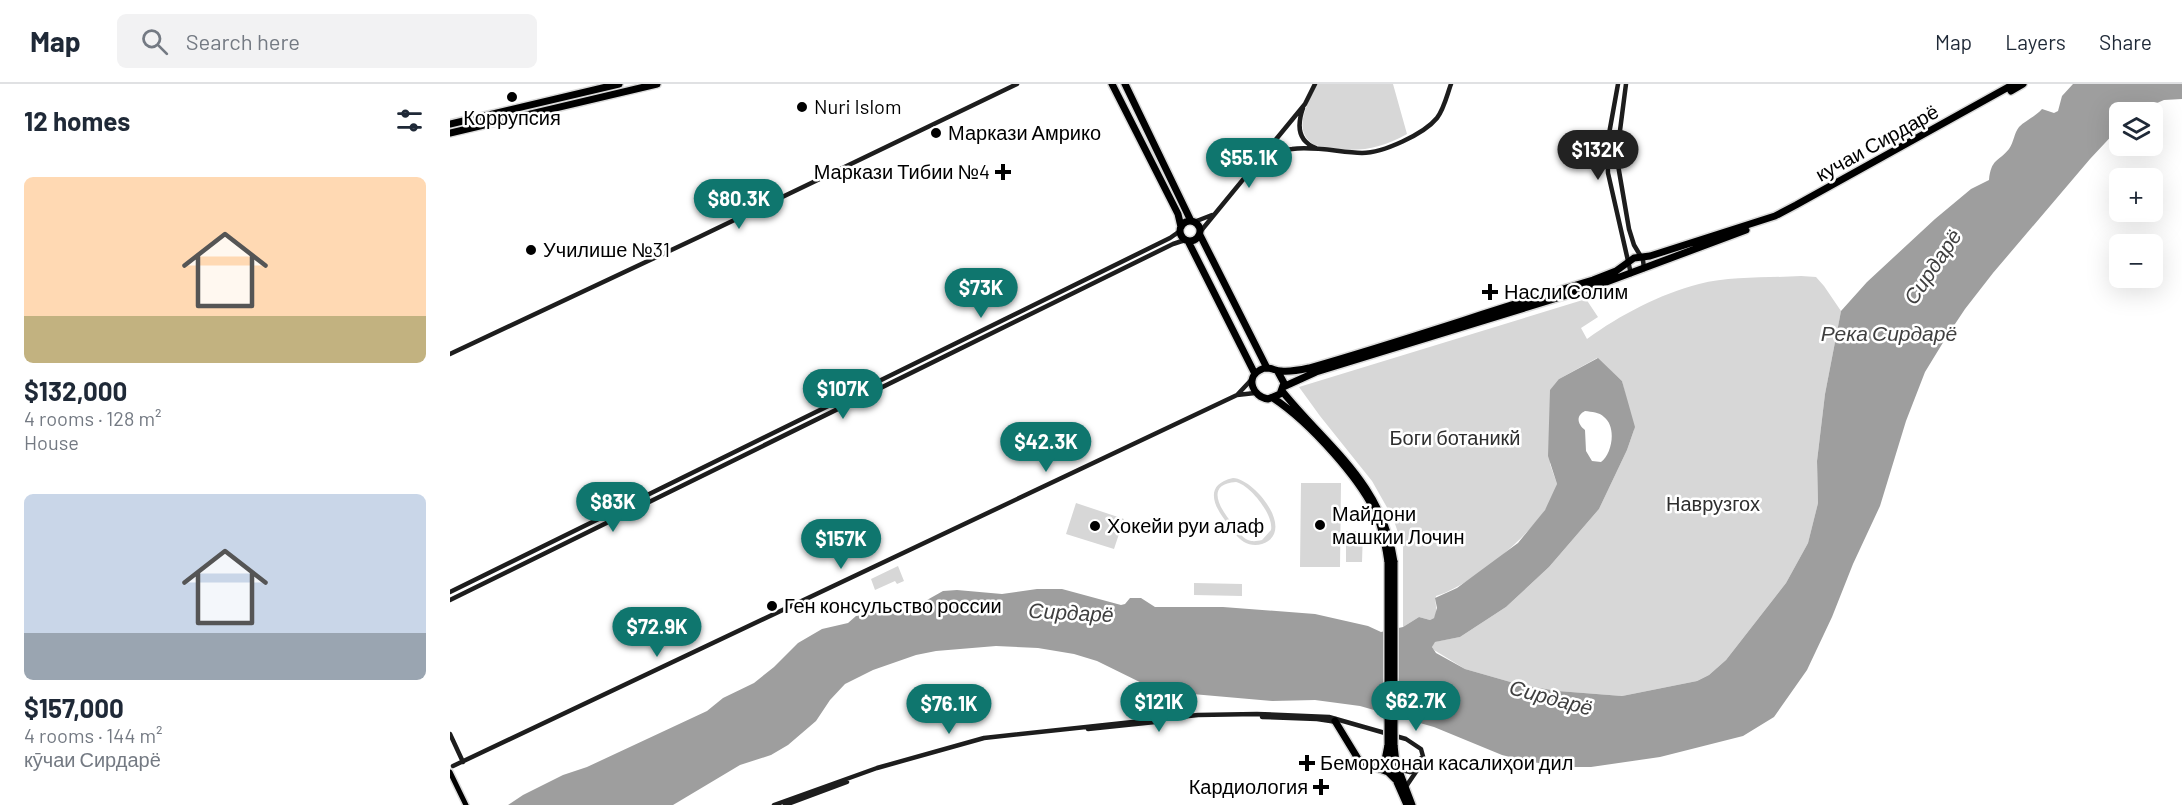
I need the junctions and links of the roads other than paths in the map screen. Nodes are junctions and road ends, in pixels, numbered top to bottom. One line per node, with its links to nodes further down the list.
1 (619, 84): 12 (highway)
2 (657, 84): 14 (highway)
3 (1017, 84): 34 (main road)
4 (1112, 84): 17 (highway)
5 (1125, 84): 15 (highway)
6 (1315, 84): 13 (main road)
7 (1452, 84): 22 (main road)
8 (1618, 84): 31 (main road)
9 (1626, 84): 30 (main road)
10 (2014, 84): 26 (highway, кучаи Сирдарё)
11 (2022, 84): 26 (highway)
12 (554, 99): 14 (highway); 16 (highway); 18 (highway)
13 (1305, 104): 22 (main road); 23 (main road)
14 (561, 107): 16 (highway)
15 (1137, 108): 17 (highway); 19 (highway)
16 (552, 110): 20 (highway)
17 (1127, 113): 21 (highway)
18 (450, 124)
19 (1146, 129): 21 (highway); 25 (highway)
20 (450, 133)
21 (1138, 134): 27 (highway)
22 (1321, 150): 23 (main road)
23 (1258, 162): 24 (main road)
24 (1215, 213): 25 (main road); 28 (main road)
25 (1193, 222): 27 (highway); 28 (highway)
26 (1753, 225): 30 (highway); 32 (highway)
27 (1181, 229): 29 (highway); 43 (main road)
28 (1200, 234): 29 (highway); 35 (highway)
29 (1187, 241): 37 (highway); 44 (main road)
30 (1641, 257): 31 (highway); 32 (main road)
31 (1628, 261): 33 (main road); 36 (highway)
32 (1644, 269): 33 (highway)
33 (1631, 274): 38 (highway)
34 (450, 354)
35 (1267, 368): 36 (highway); 37 (highway)
36 (1278, 372): 38 (highway)
37 (1254, 376): 39 (highway); 40 (main road)
38 (1283, 389): 41 (highway); 42 (highway)
39 (1256, 393): 40 (main road); 41 (highway)
40 (1237, 395): 48 (main road)
41 (1273, 399): 42 (highway)
42 (1391, 562): 47 (highway, bridge)
43 (450, 592)
44 (450, 600)
45 (1338, 721): 47 (highway); 50 (main road); 52 (highway); 53 (main road); 55 (main road); 56 (main road)
46 (450, 734): 48 (main road)
47 (1391, 745): 50 (highway); 52 (highway)
48 (463, 762): 49 (main road)
49 (451, 769): 54 (main road)
50 (1398, 769): 53 (highway)
51 (450, 780): 54 (main road)
52 (1398, 782): 57 (highway)
53 (1407, 791): 58 (highway)
54 (464, 805)
55 (774, 805)
56 (785, 805)
57 (1407, 805)
58 (1412, 805)

